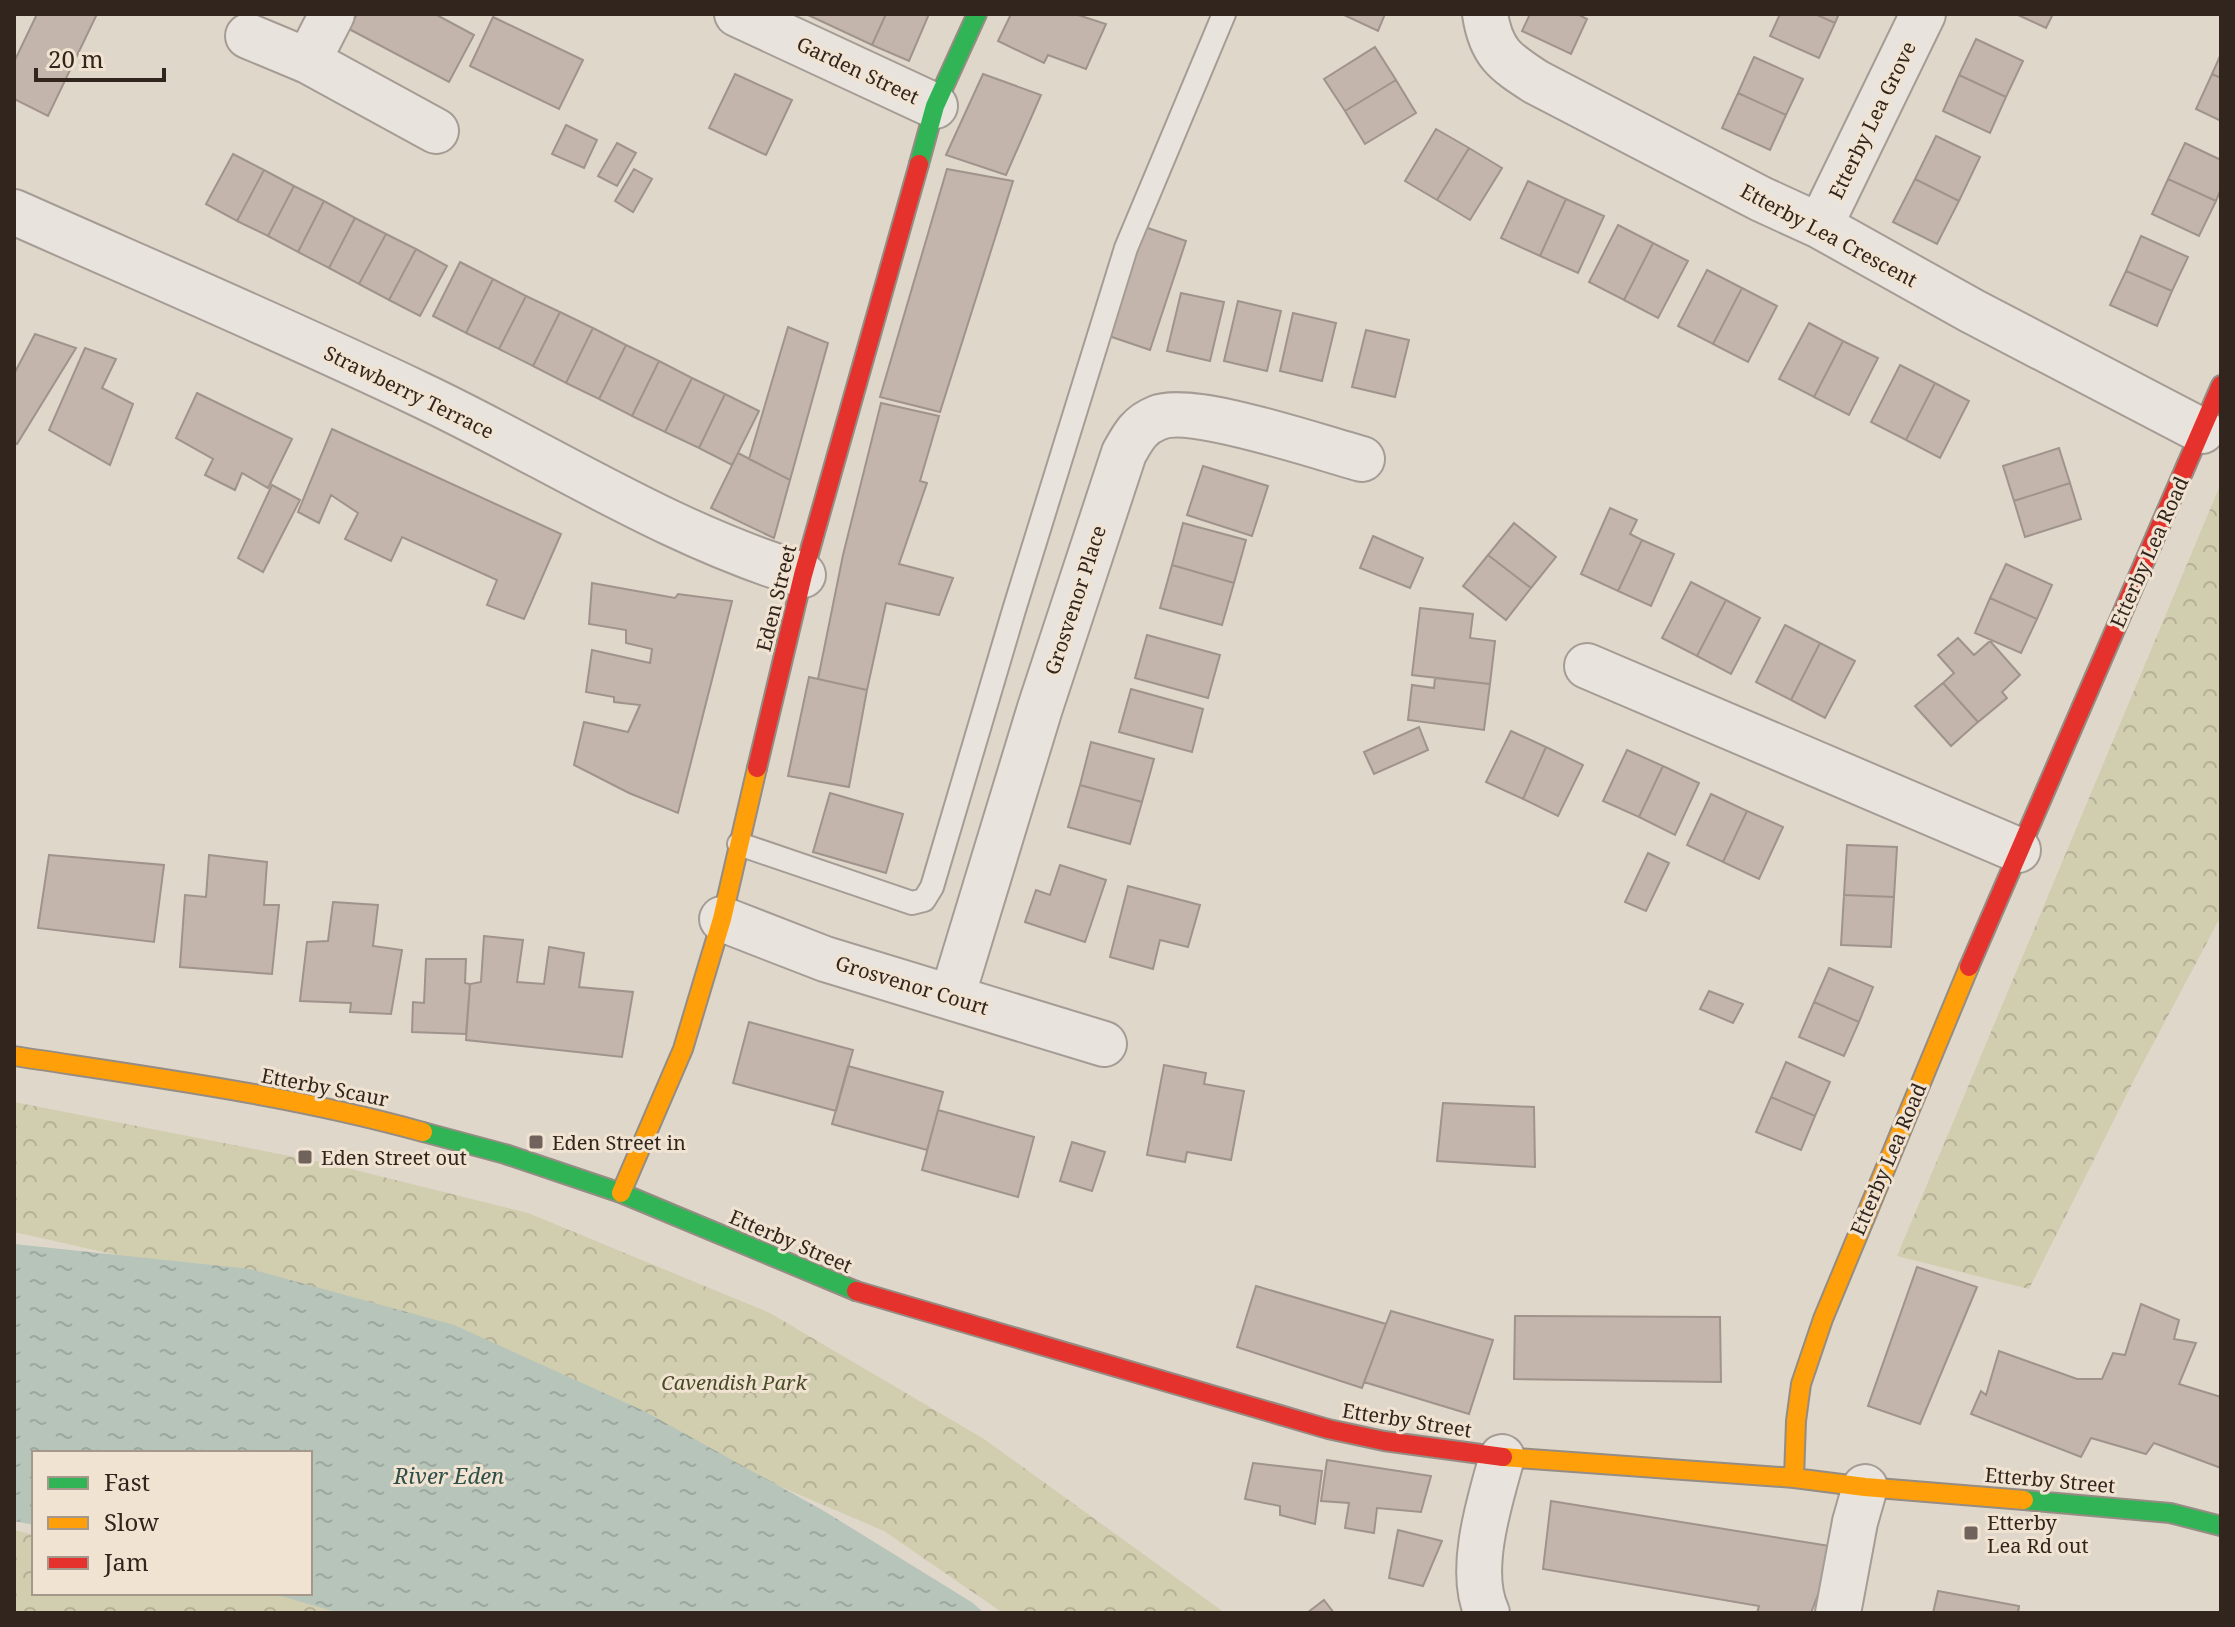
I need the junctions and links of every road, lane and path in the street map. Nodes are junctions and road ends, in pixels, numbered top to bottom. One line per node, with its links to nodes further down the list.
1 (332, 14): 8 (street)
2 (737, 14): 9 (street, Garden Street)
3 (977, 14): 9 (street, Eden Street)
4 (1224, 14): 18 (lane)
5 (1485, 14): 12 (street, Etterby Lea Crescent)
6 (1923, 14): 12 (street, Etterby Lea Grove)
7 (248, 36): 8 (street)
8 (308, 61): 10 (street)
9 (935, 106): 16 (street, Eden Street)
10 (436, 131)
11 (14, 212): 16 (street, Strawberry Terrace)
12 (1820, 226): 14 (street, Etterby Lea Crescent)
13 (2221, 385): 14 (street, Etterby Lea Road)
14 (2202, 431): 19 (street, Etterby Lea Road)
15 (1362, 459): 21 (street, Grosvenor Place)
16 (803, 575): 18 (street, Eden Street)
17 (1587, 666): 19 (street)
18 (739, 844): 20 (street, Eden Street)
19 (2018, 850): 26 (street, Etterby Lea Road)
20 (722, 919): 21 (street, Grosvenor Court); 24 (street, Eden Street)
21 (952, 997): 22 (street, Grosvenor Court)
22 (1104, 1044)
23 (14, 1056): 24 (street, Etterby Scaur)
24 (621, 1193): 25 (street, Etterby Street)
25 (1502, 1457): 26 (street, Etterby Street); 29 (street)
26 (1794, 1478): 27 (street, Etterby Street)
27 (1865, 1487): 28 (street, Etterby Street); 30 (street)
28 (2221, 1526)
29 (1487, 1613)
30 (1838, 1613)

